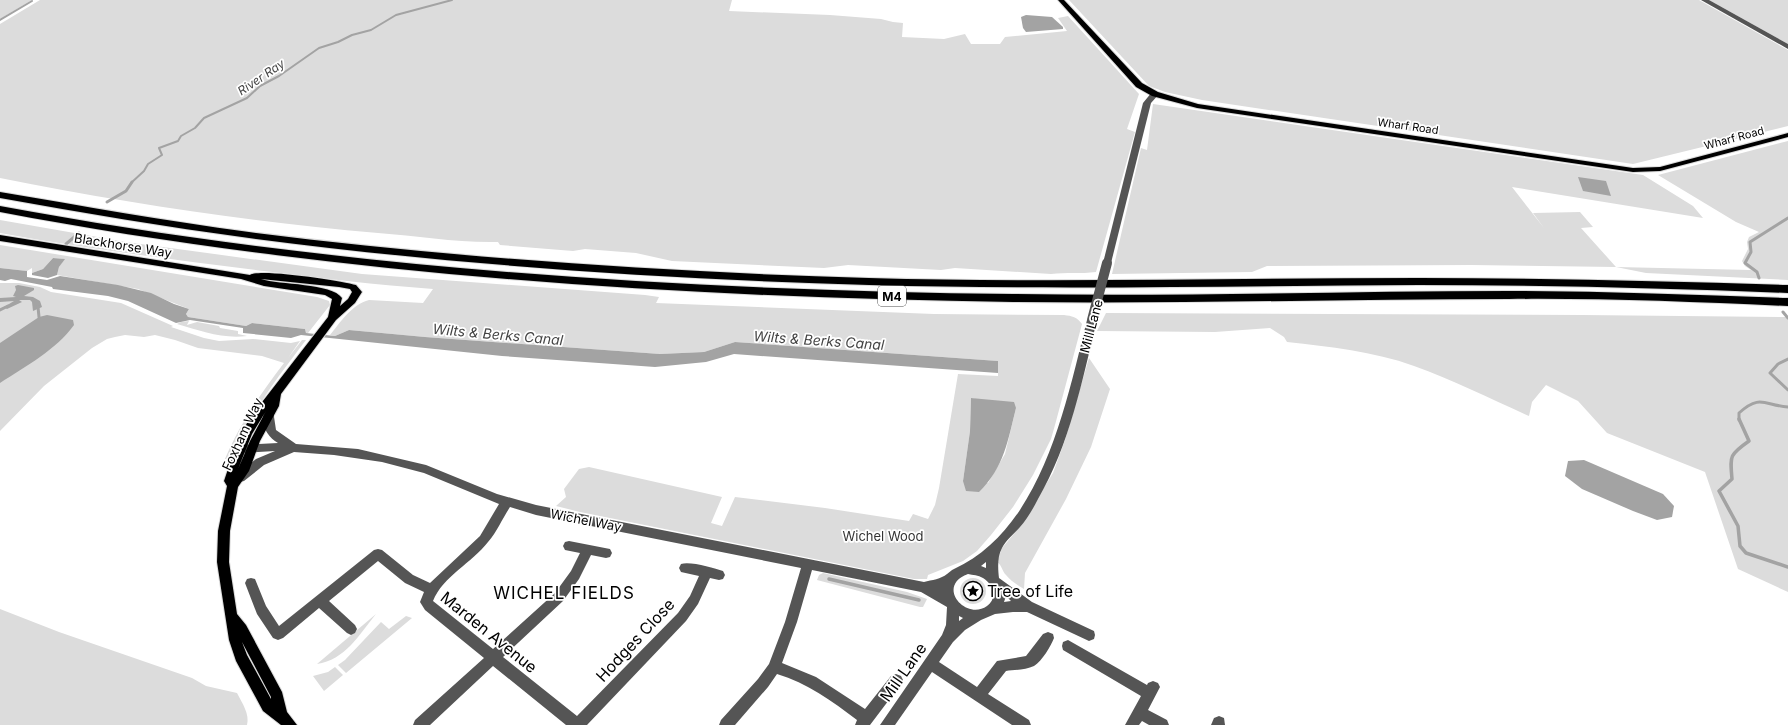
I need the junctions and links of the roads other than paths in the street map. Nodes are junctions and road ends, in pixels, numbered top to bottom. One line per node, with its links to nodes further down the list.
1 (1061, 0): 4 (main road, Wharf Road)
2 (1704, 0): 3 (street)
3 (1788, 47)
4 (1156, 94): 5 (main road, Wharf Road); 23 (street, Mill Lane, bridge)
5 (1788, 135)
6 (0, 195): 11 (highway, M4)
7 (0, 209): 13 (highway, M4)
8 (0, 238): 9 (main road, Blackhorse Way)
9 (242, 276): 10 (main road, Blackhorse Way); 12 (main road, Blackhorse Way)
10 (352, 287): 14 (main road, Foxham Way)
11 (1788, 289)
12 (332, 294): 14 (main road, Foxham Way)
13 (1788, 302)
14 (333, 318): 15 (main road, Foxham Way)
15 (276, 393): 16 (main road, Foxham Way); 19 (main road, Foxham Way)
16 (269, 413): 17 (main road, Foxham Way); 18 (street)
17 (252, 448): 18 (street, Wichel Way); 19 (street, Wichel Way); 20 (main road, Foxham Way)
18 (296, 448): 20 (street); 21 (street, Wichel Way)
19 (240, 449): 20 (main road, Foxham Way)
20 (236, 483): 50 (main road, Foxham Way)
21 (507, 502): 26 (street, Wichel Way); 33 (street, Marden Avenue)
22 (569, 546): 24 (street)
23 (996, 546): 28 (street, Mill Lane); 30 (street, Mill Lane)
24 (588, 550): 25 (street); 44 (street)
25 (606, 553)
26 (808, 563): 32 (street, Wichel Way); 46 (street)
27 (685, 568): 53 (street, Hodges Close)
28 (968, 569): 29 (street, Mill Lane); 30 (street)
29 (952, 578): 32 (street, Wichel Way); 35 (street, Mill Lane)
30 (995, 580): 36 (street); 37 (street, Mill Lane)
31 (251, 583): 34 (street)
32 (924, 587): 35 (street, Wichel Way)
33 (431, 589): 34 (street); 44 (street, Marden Avenue)
34 (320, 601): 39 (street)
35 (952, 605): 38 (street); 41 (street, Mill Lane)
36 (1028, 606): 37 (street); 40 (street)
37 (992, 608): 38 (street, Mill Lane)
38 (979, 614): 41 (street, Mill Lane)
39 (351, 629)
40 (1089, 634)
41 (948, 638): 45 (street, Mill Lane)
42 (1048, 638): 48 (street)
43 (1068, 646): 49 (street)
44 (493, 658): 52 (street); 53 (street, Marden Avenue)
45 (930, 664): 48 (street); 55 (street, Mill Lane)
46 (774, 667): 51 (street); 54 (street)
47 (896, 680): 51 (street)
48 (979, 696): 56 (street)
49 (1139, 712): 57 (street); 58 (street)
50 (283, 721)
51 (864, 722)
52 (420, 725)
53 (577, 725)
54 (726, 725)
55 (887, 725)
56 (1024, 725)
57 (1132, 725)
58 (1162, 725)

